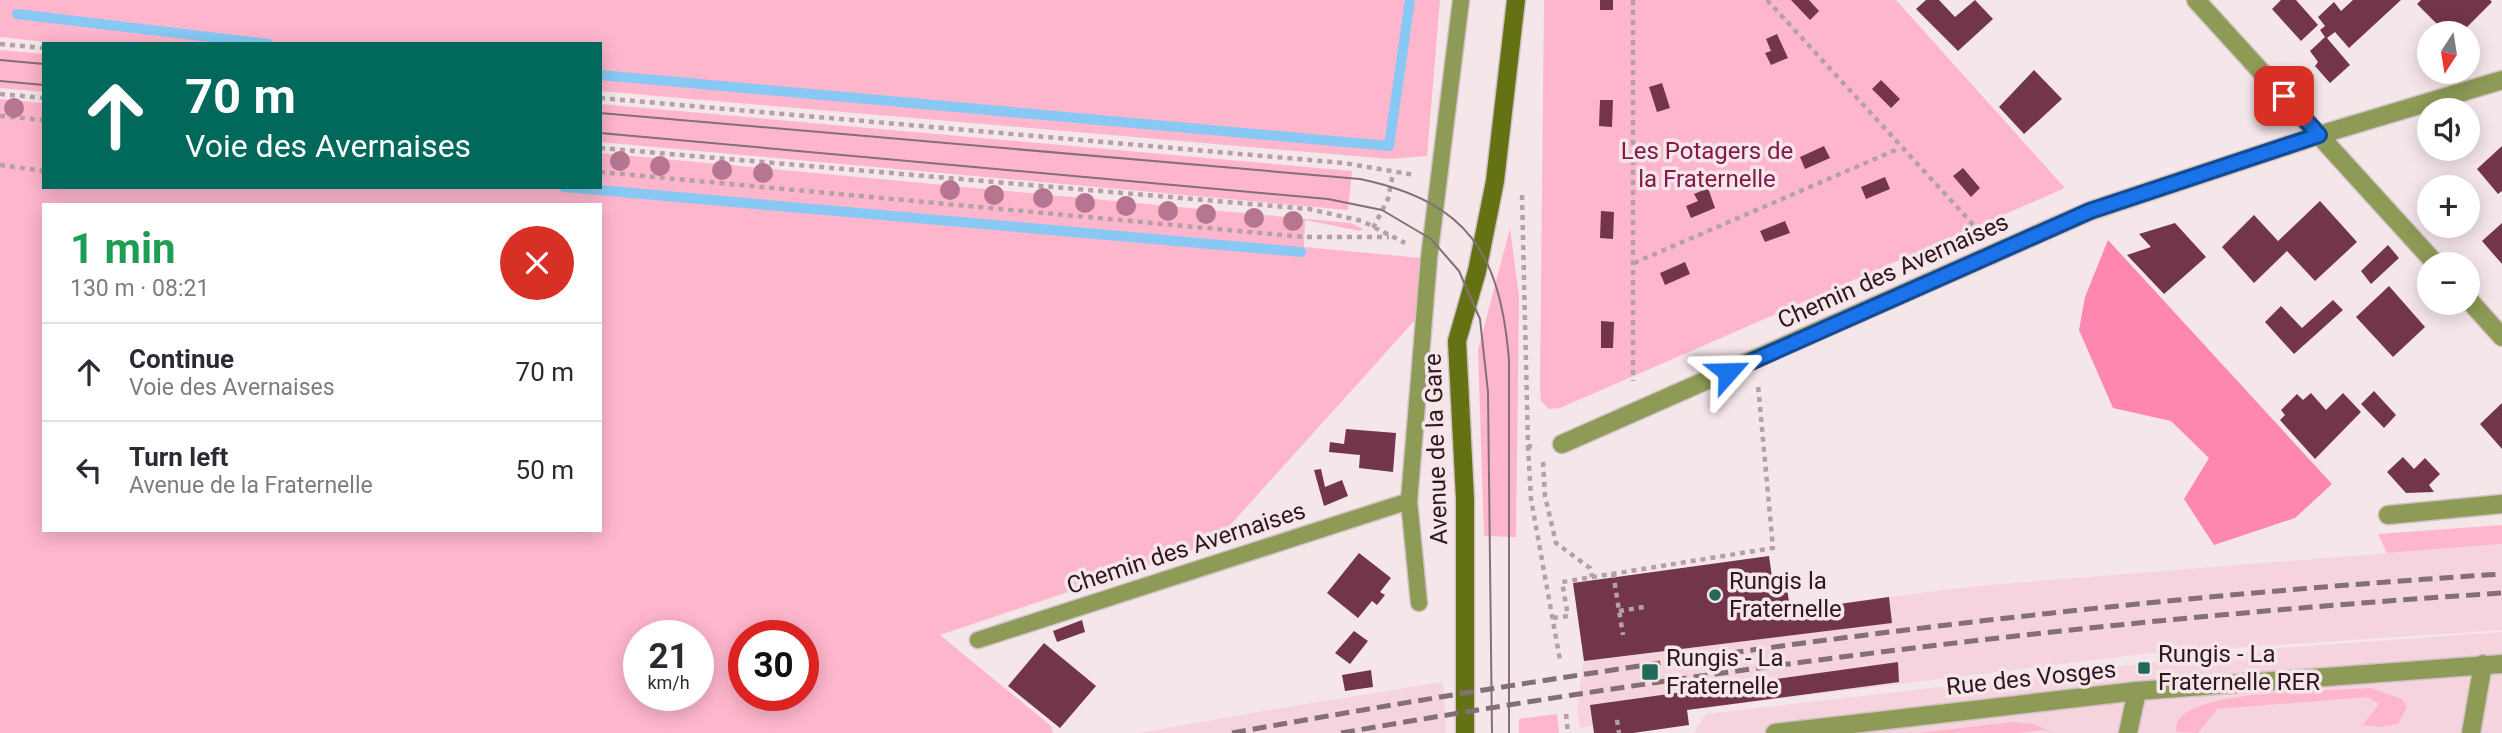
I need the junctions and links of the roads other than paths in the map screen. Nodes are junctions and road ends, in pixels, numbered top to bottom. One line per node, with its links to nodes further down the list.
1 (1461, 0): 10 (lane)
2 (1516, 0): 18 (main road, Avenue de la Gare)
3 (2196, 0): 5 (street)
4 (2502, 80): 5 (street, Chemin des Avernaises)
5 (2319, 135): 6 (street); 9 (street, Chemin des Avernaises)
6 (2426, 252)
7 (2480, 312): 8 (street)
8 (2502, 337)
9 (1562, 444)
10 (1409, 501): 13 (lane); 14 (lane, Chemin des Avernaises)
11 (2502, 504): 12 (street)
12 (2388, 514)
13 (1419, 603)
14 (978, 640)
15 (2483, 664): 16 (street, Rue des Vosges); 17 (street, Rue des Vosges); 21 (street)
16 (2502, 664)
17 (2137, 691): 19 (street, Rue des Vosges); 20 (street)
18 (1465, 733)
19 (1775, 733)
20 (2128, 733)
21 (2470, 733)

